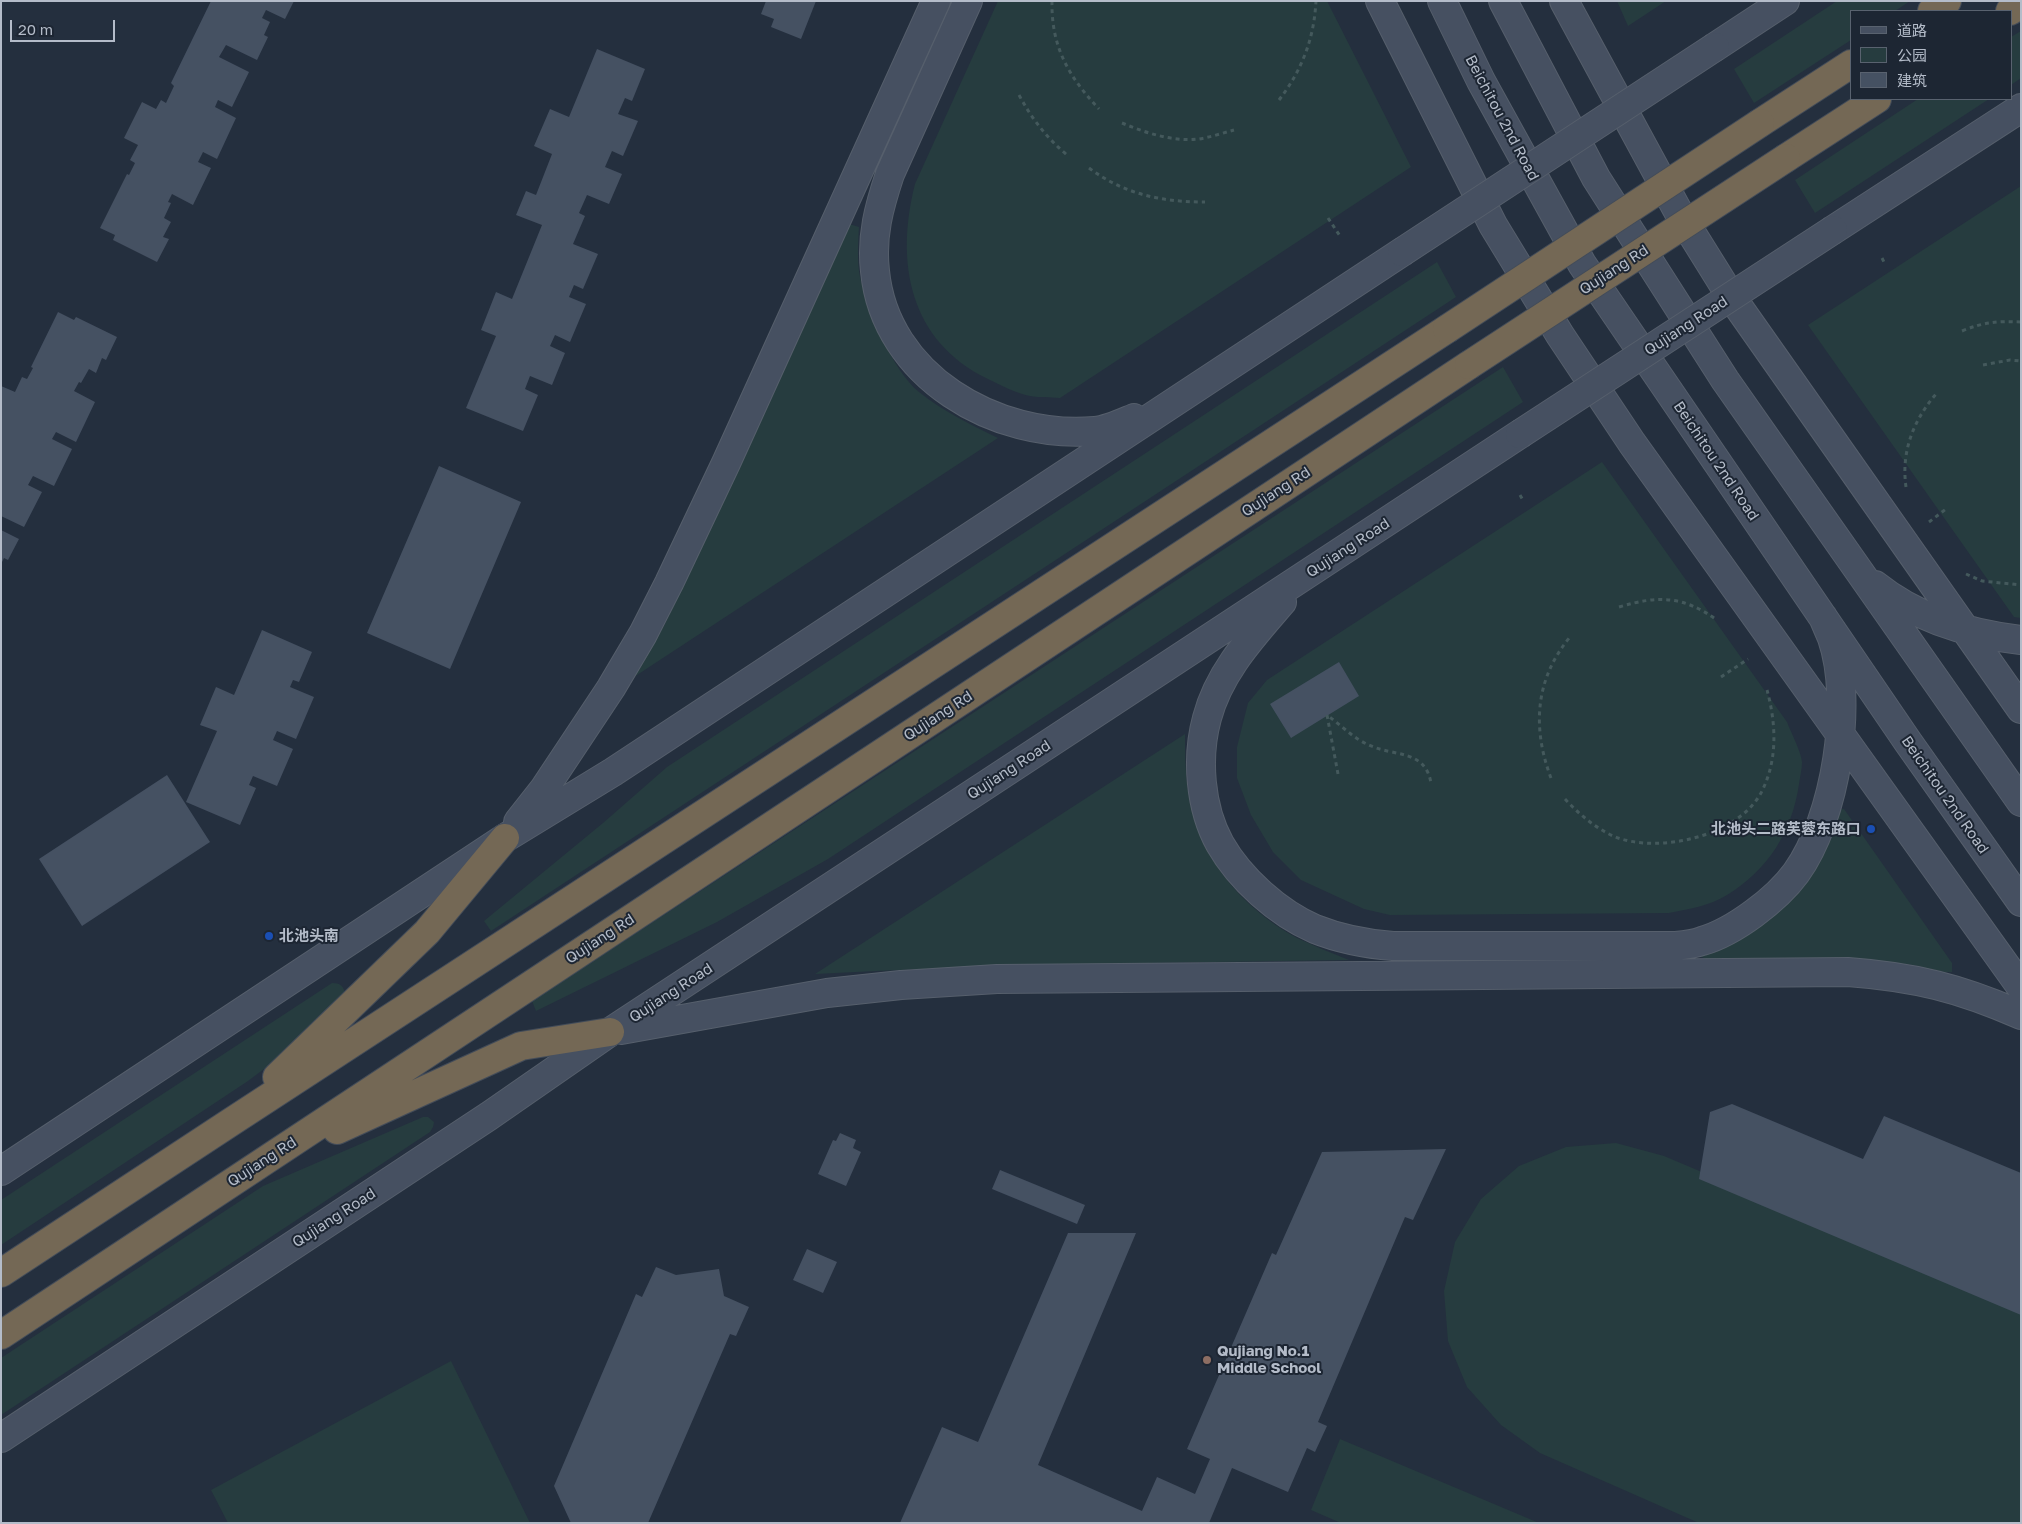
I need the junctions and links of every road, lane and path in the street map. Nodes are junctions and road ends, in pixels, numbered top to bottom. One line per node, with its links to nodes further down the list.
1 (936, 1): 56 (main road)
2 (968, 1): 29 (main road)
3 (1052, 1): 17 (path)
4 (1316, 1): 14 (path)
5 (1380, 1): 50 (main road)
6 (1442, 1): 41 (main road, Beichitou 2nd Road)
7 (1504, 1): 36 (main road)
8 (1564, 1): 43 (main road)
9 (1785, 1): 29 (main road, bridge)
10 (1947, 1): 11 (highway)
11 (1934, 10)
12 (1850, 65): 61 (highway, bridge)
13 (1019, 94): 20 (path)
14 (1279, 100)
15 (1874, 100): 62 (highway, Qujiang Rd, bridge)
16 (2021, 108): 38 (main road, Qujiang Road, bridge)
17 (1099, 109)
18 (1122, 123): 19 (path)
19 (1234, 130)
20 (1067, 155)
21 (1089, 168): 22 (path)
22 (1205, 202)
23 (1328, 218): 24 (path)
24 (1340, 236)
25 (2021, 322): 26 (path)
26 (1962, 331)
27 (2021, 361): 28 (path)
28 (1983, 365)
29 (1190, 393): 56 (main road)
30 (1936, 394): 31 (path)
31 (1907, 492)
32 (1520, 495): 33 (path)
33 (1524, 502)
34 (1946, 509): 35 (path)
35 (1928, 523)
36 (1860, 572): 43 (main road); 55 (main road)
37 (1965, 573): 39 (path)
38 (1304, 577): 50 (main road); 60 (main road, Qujiang Road)
39 (2021, 585)
40 (1619, 607): 42 (path)
41 (1823, 617): 50 (main road); 57 (main road, Beichitou 2nd Road)
42 (1721, 623)
43 (1965, 630): 45 (main road); 49 (main road)
44 (1570, 637): 52 (path)
45 (2021, 640)
46 (1750, 658): 47 (path)
47 (1721, 677)
48 (1766, 688): 54 (path)
49 (2021, 709)
50 (1841, 736): 58 (main road)
51 (1338, 774): 53 (path)
52 (1551, 778)
53 (1432, 783)
54 (1565, 799)
55 (2021, 802)
56 (506, 838): 61 (highway); 63 (main road)
57 (2021, 902)
58 (2021, 987)
59 (2021, 1015): 60 (main road)
60 (610, 1032): 62 (highway); 66 (main road, Qujiang Road)
61 (231, 1122): 64 (highway)
62 (260, 1164): 65 (highway, Qujiang Rd)
63 (1, 1171)
64 (1, 1273)
65 (1, 1335)
66 (1, 1438)

